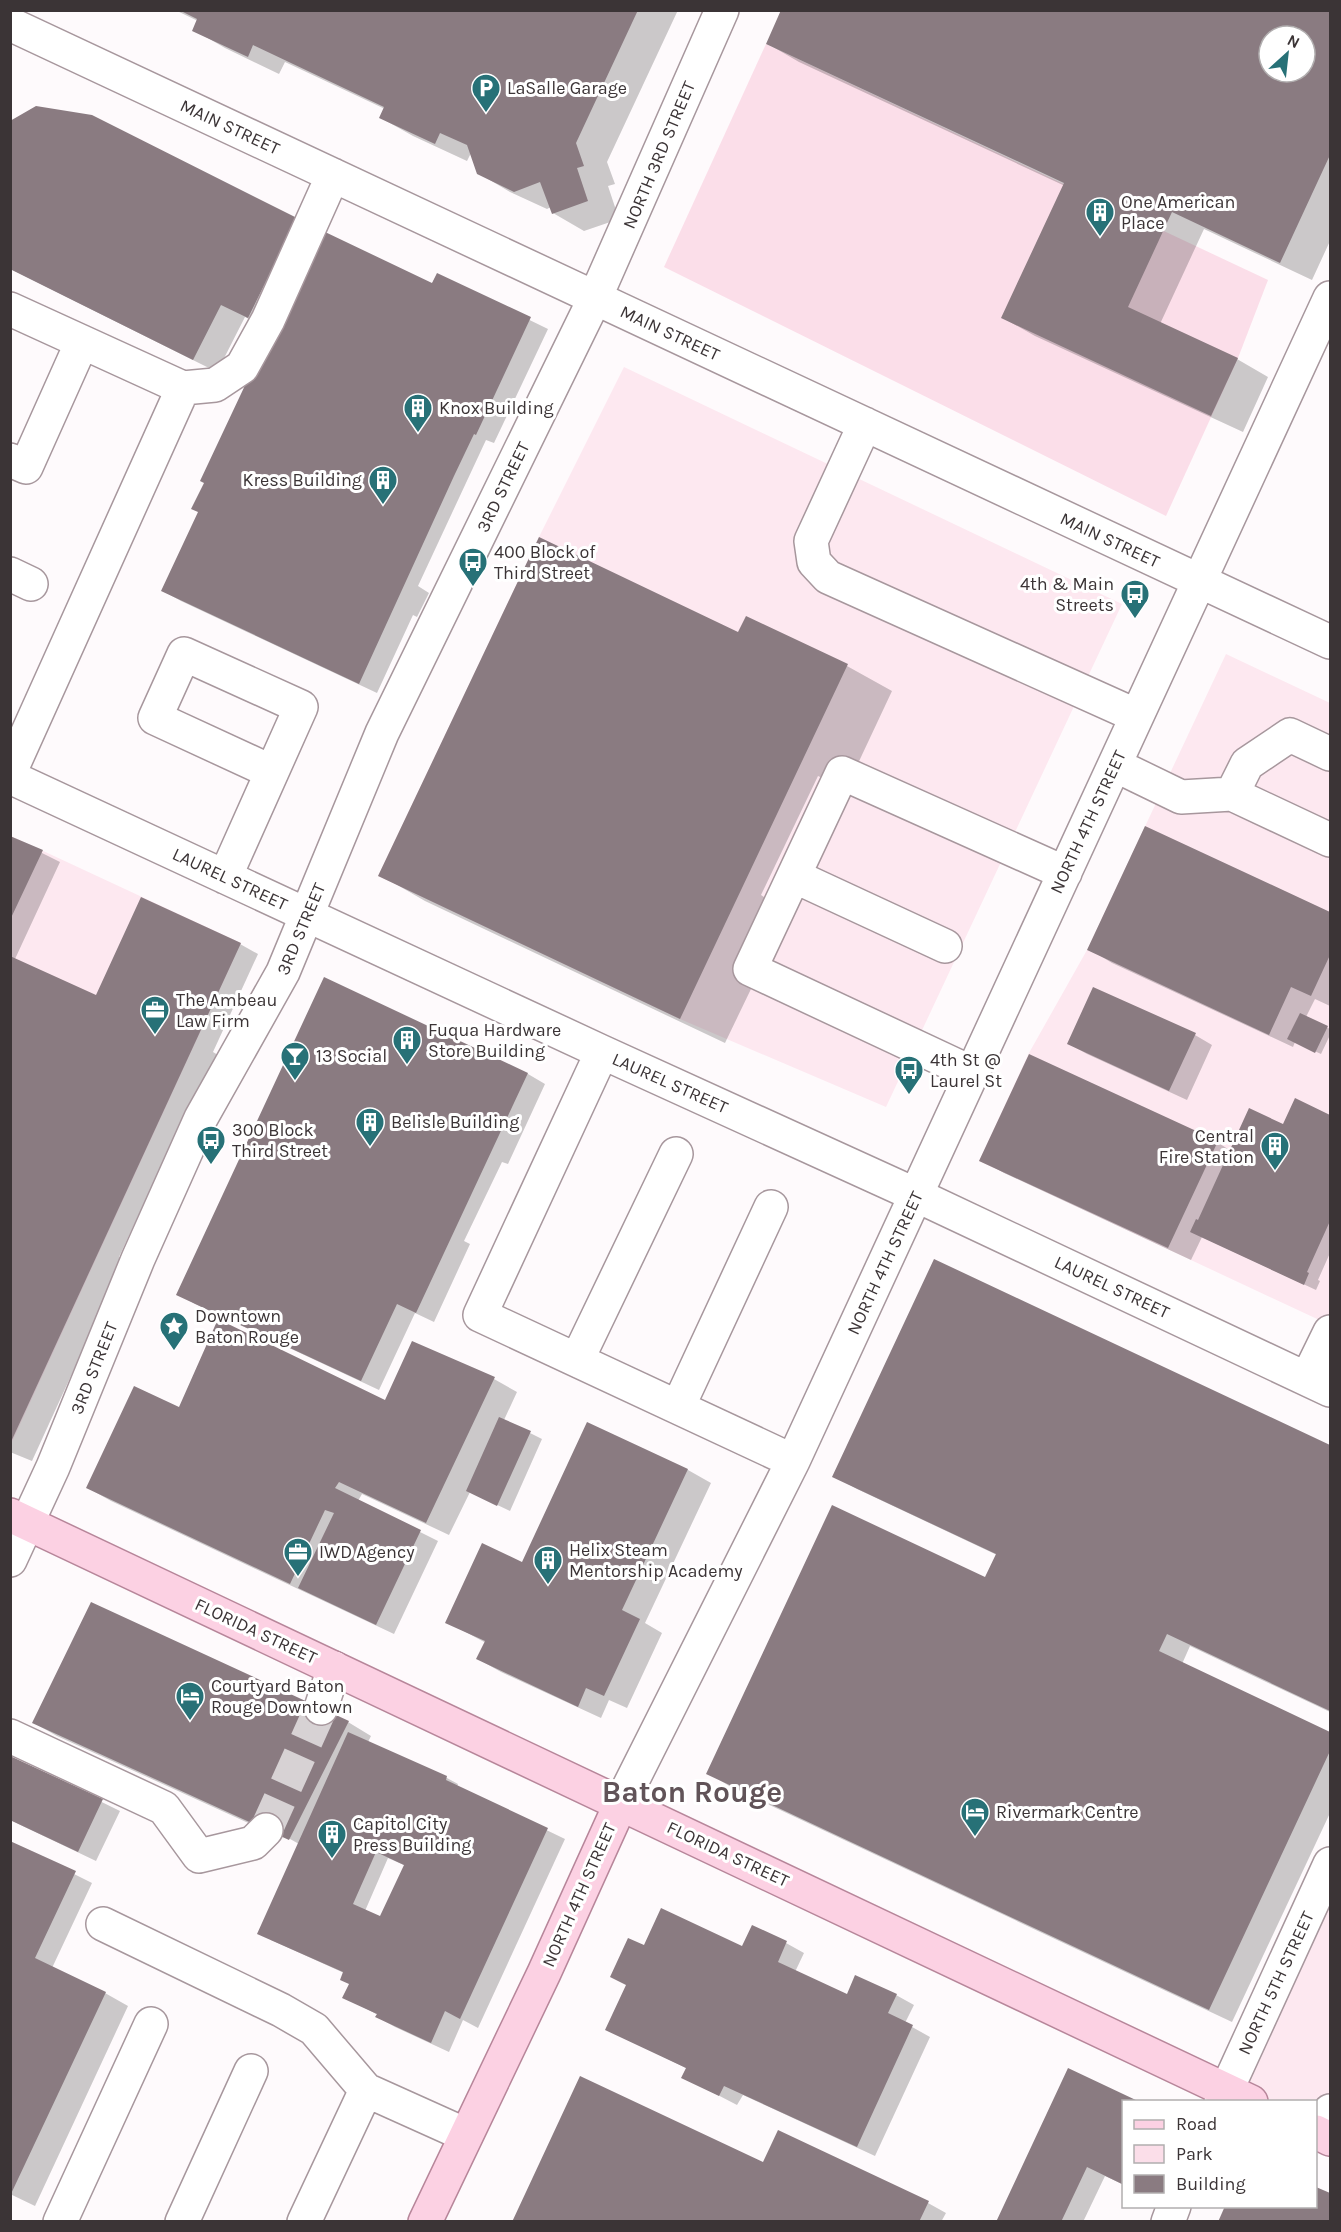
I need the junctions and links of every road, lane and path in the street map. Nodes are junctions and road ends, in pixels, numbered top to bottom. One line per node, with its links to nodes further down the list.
1 (722, 10): 4 (street, NORTH 3RD STREET)
2 (10, 24): 3 (street, MAIN STREET)
3 (333, 175): 4 (street, MAIN STREET); 8 (street)
4 (595, 298): 9 (street, MAIN STREET); 23 (street, 3RD STREET)
5 (1330, 298): 11 (street, NORTH 4TH STREET)
6 (10, 309): 7 (street)
7 (82, 342): 8 (street); 10 (street)
8 (183, 388): 17 (street)
9 (865, 424): 11 (street, MAIN STREET); 13 (street)
10 (10, 460)
11 (1200, 581): 12 (street, MAIN STREET); 13 (street, NORTH 4TH STREET)
12 (1330, 642)
13 (1137, 716): 15 (street, NORTH 4TH STREET)
14 (1330, 754): 18 (street)
15 (1114, 765): 18 (street); 20 (street, NORTH 4TH STREET)
16 (272, 772): 22 (street)
17 (10, 774): 22 (street, LAUREL STREET)
18 (1232, 794): 19 (street)
19 (1330, 840)
20 (1065, 873): 21 (street); 26 (street, NORTH 4TH STREET)
21 (794, 876): 24 (street); 26 (street)
22 (225, 877): 23 (street, LAUREL STREET)
23 (307, 915): 25 (street, LAUREL STREET); 35 (street, 3RD STREET)
24 (945, 946)
25 (602, 1052): 28 (street, LAUREL STREET); 31 (street)
26 (972, 1073): 28 (street, NORTH 4TH STREET)
27 (676, 1154): 31 (street)
28 (916, 1195): 32 (street, LAUREL STREET); 34 (street, NORTH 4TH STREET)
29 (771, 1207): 33 (street)
30 (1330, 1332): 32 (street)
31 (577, 1360): 33 (street)
32 (1319, 1385)
33 (678, 1407): 34 (street)
34 (793, 1461): 40 (street, NORTH 4TH STREET)
35 (19, 1519): 36 (street, 3RD STREET); 37 (main road, FLORIDA STREET)
36 (10, 1560)
37 (334, 1668): 38 (street); 40 (main road, FLORIDA STREET)
38 (321, 1708)
39 (10, 1736): 41 (street)
40 (621, 1803): 47 (main road, FLORIDA STREET); 48 (main road, NORTH 4TH STREET)
41 (266, 1830)
42 (1330, 1864): 47 (street, NORTH 5TH STREET)
43 (103, 1924): 46 (street)
44 (151, 2024): 50 (street)
45 (251, 2072): 51 (street)
46 (366, 2090): 48 (street); 52 (street)
47 (1233, 2098)
48 (466, 2135): 53 (main road, NORTH 4TH STREET)
49 (1173, 2208): 54 (street)
50 (60, 2222)
51 (182, 2222)
52 (304, 2222)
53 (425, 2222)
54 (1167, 2222)

